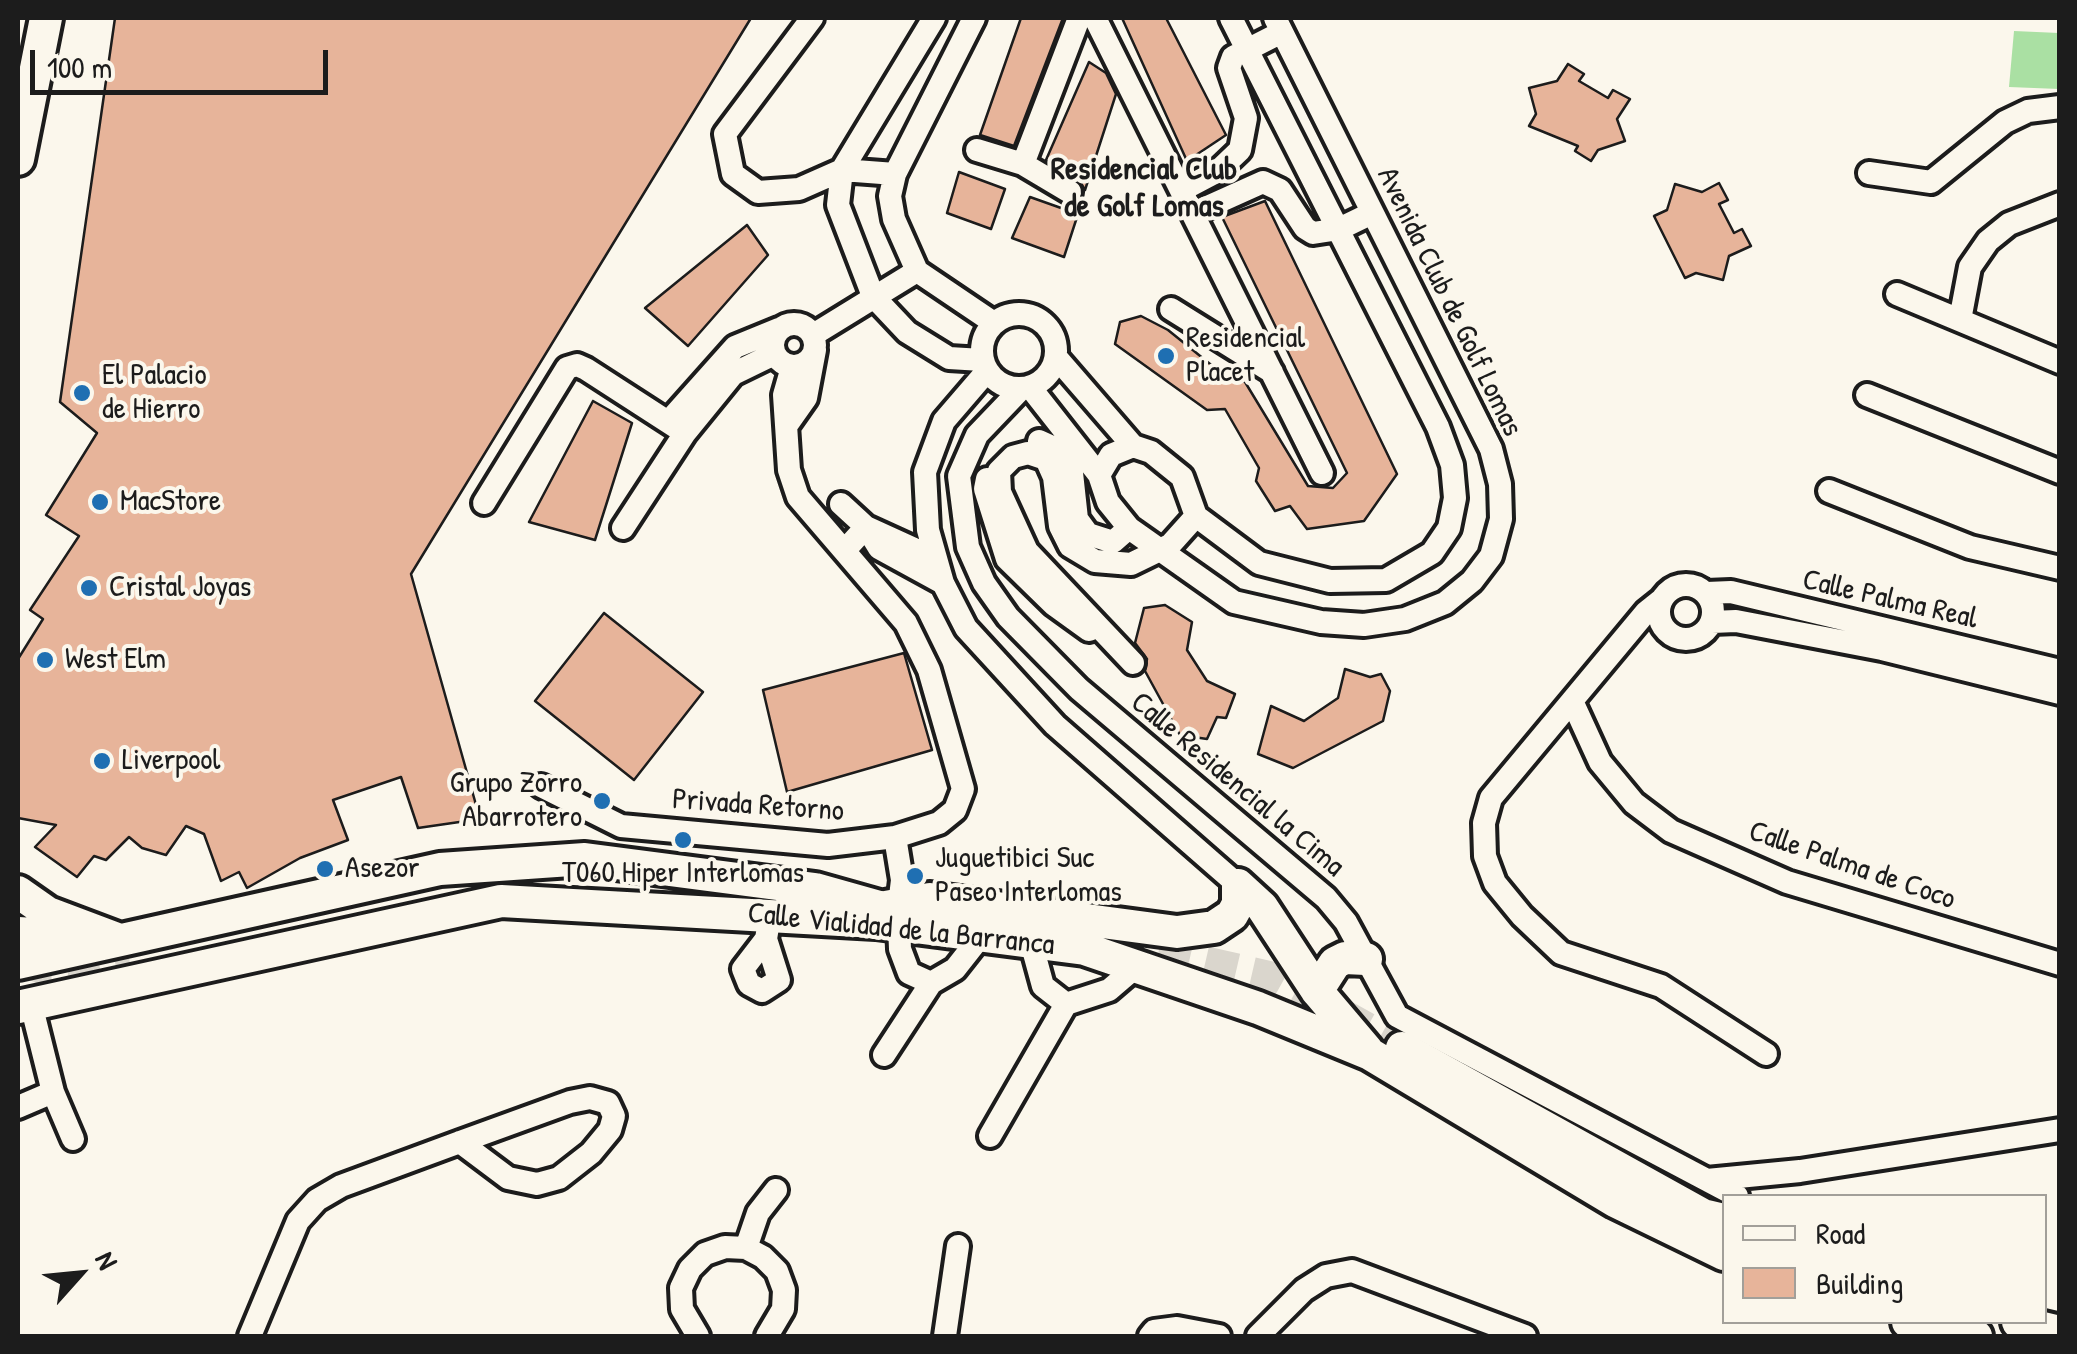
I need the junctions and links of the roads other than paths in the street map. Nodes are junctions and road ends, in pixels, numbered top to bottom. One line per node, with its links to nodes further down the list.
1 (46, 18): 12 (main road)
2 (812, 18): 14 (street)
3 (934, 18): 14 (street)
4 (974, 18): 16 (street)
5 (1078, 18): 13 (street)
6 (1096, 18): 17 (street)
7 (1231, 18): 9 (street)
8 (1278, 25): 9 (street); 21 (street, Avenida Club de Golf Lomas)
9 (1246, 48): 17 (street); 22 (street)
10 (2060, 106): 15 (street)
11 (978, 150): 13 (street)
12 (18, 159)
13 (1023, 164): 18 (street)
14 (842, 170): 16 (street); 25 (street)
15 (1868, 173)
16 (895, 174): 23 (street)
17 (1182, 190): 20 (street)
18 (1070, 192)
19 (2060, 204): 27 (street)
20 (1194, 213): 22 (street); 36 (street)
21 (1372, 213): 22 (street); 60 (street, Avenida Club de Golf Lomas)
22 (1339, 229): 56 (street)
23 (916, 272): 25 (street); 28 (street)
24 (1897, 294): 27 (street)
25 (873, 296): 30 (street); 34 (street)
26 (1171, 309): 36 (street)
27 (1960, 320): 33 (street)
28 (994, 323): 31 (street); 34 (street)
29 (779, 329): 30 (street); 32 (street); 35 (street)
30 (814, 340): 32 (street); 39 (street)
31 (1056, 357): 37 (street); 41 (street)
32 (783, 360): 35 (street); 39 (street, Privada Retorno)
33 (2060, 362)
34 (984, 366): 37 (street); 54 (street)
35 (727, 367): 40 (street)
36 (1272, 372): 43 (street)
37 (1026, 388): 44 (street, Avenida Club de Golf Lomas); 80 (street, Calle Residencial la Cima)
38 (1866, 395): 42 (street)
39 (787, 425): 52 (street, Privada Retorno)
40 (677, 427): 46 (street); 50 (street)
41 (1133, 446): 44 (street); 48 (street)
42 (2060, 472)
43 (1322, 473)
44 (1098, 475): 51 (street, Avenida Club de Golf Lomas)
45 (1829, 491): 55 (street)
46 (484, 502)
47 (841, 504): 49 (street)
48 (1196, 516): 53 (street); 56 (street)
49 (866, 527): 52 (street); 54 (street); 57 (street)
50 (623, 528)
51 (1129, 528): 53 (street, Avenida Club de Golf Lomas); 63 (street)
52 (845, 550): 70 (street, Privada Retorno)
53 (1158, 551): 60 (street, Avenida Club de Golf Lomas); 63 (street)
54 (934, 558): 57 (street)
55 (2060, 568)
56 (1330, 581): 60 (street)
57 (943, 582): 71 (street)
58 (1707, 593): 59 (street); 61 (street); 66 (street, Calle Palma Real)
59 (1661, 600): 62 (street); 64 (street)
60 (1321, 622)
61 (1712, 622): 62 (street); 67 (street, Calle Palma Real)
62 (1672, 636): 64 (street)
63 (1106, 637): 65 (street)
64 (1620, 646): 68 (street)
65 (1133, 662)
66 (2060, 671)
67 (2060, 693)
68 (1573, 703): 82 (street, Calle Palma de Coco); 90 (street)
69 (541, 786): 70 (street, Privada Retorno)
70 (896, 836): 74 (street)
71 (1238, 884): 74 (main road); 85 (main road)
72 (18, 892): 79 (main road)
73 (476, 907): 75 (main road, Calle Vialidad de la Barranca); 79 (main road); 87 (main road, Calle Vialidad de la Barranca)
74 (893, 913): 75 (main road, Calle Vialidad de la Barranca); 76 (main road, Calle Vialidad de la Barranca); 79 (main road, Calle Vialidad de la Barranca); 84 (street)
75 (768, 927): 75 (street)
76 (973, 928): 78 (main road, Calle Vialidad de la Barranca); 84 (street)
77 (18, 932): 79 (main road)
78 (1031, 942): 83 (main road, Calle Vialidad de la Barranca); 86 (street)
79 (124, 951): 81 (main road, Calle Vialidad de la Barranca)
80 (1366, 959): 85 (main road); 99 (street, Calle Residencial la Cima)
81 (18, 963)
82 (2060, 964)
83 (1136, 966): 86 (street); 89 (main road, Calle Vialidad de la Barranca)
84 (930, 984): 91 (street)
85 (1317, 991): 89 (main road)
86 (1066, 1004): 95 (street)
87 (24, 1006): 92 (street)
88 (1402, 1048): 103 (main road, Calle Vialidad de la Barranca)
89 (1370, 1054): 103 (main road, Calle Vialidad de la Barranca)
90 (1766, 1054)
91 (884, 1055)
92 (53, 1092): 93 (street); 96 (street)
93 (18, 1107)
94 (2060, 1130): 98 (street)
95 (990, 1136)
96 (73, 1139)
97 (460, 1142): 97 (street); 107 (street)
98 (1800, 1171): 99 (street); 102 (street)
99 (1702, 1180): 101 (street, Calle Residencial la Cima)
100 (776, 1190): 105 (street)
101 (1733, 1194)
102 (1781, 1194)
103 (1721, 1242)
104 (958, 1246): 110 (street)
105 (746, 1248): 108 (street); 109 (street)
106 (1947, 1324): 115 (main road)
107 (250, 1336)
108 (698, 1336)
109 (768, 1336)
110 (945, 1336)
111 (1150, 1336): 112 (street)
112 (1219, 1336)
113 (1258, 1336): 114 (street)
114 (1524, 1336)
115 (1976, 1336)

